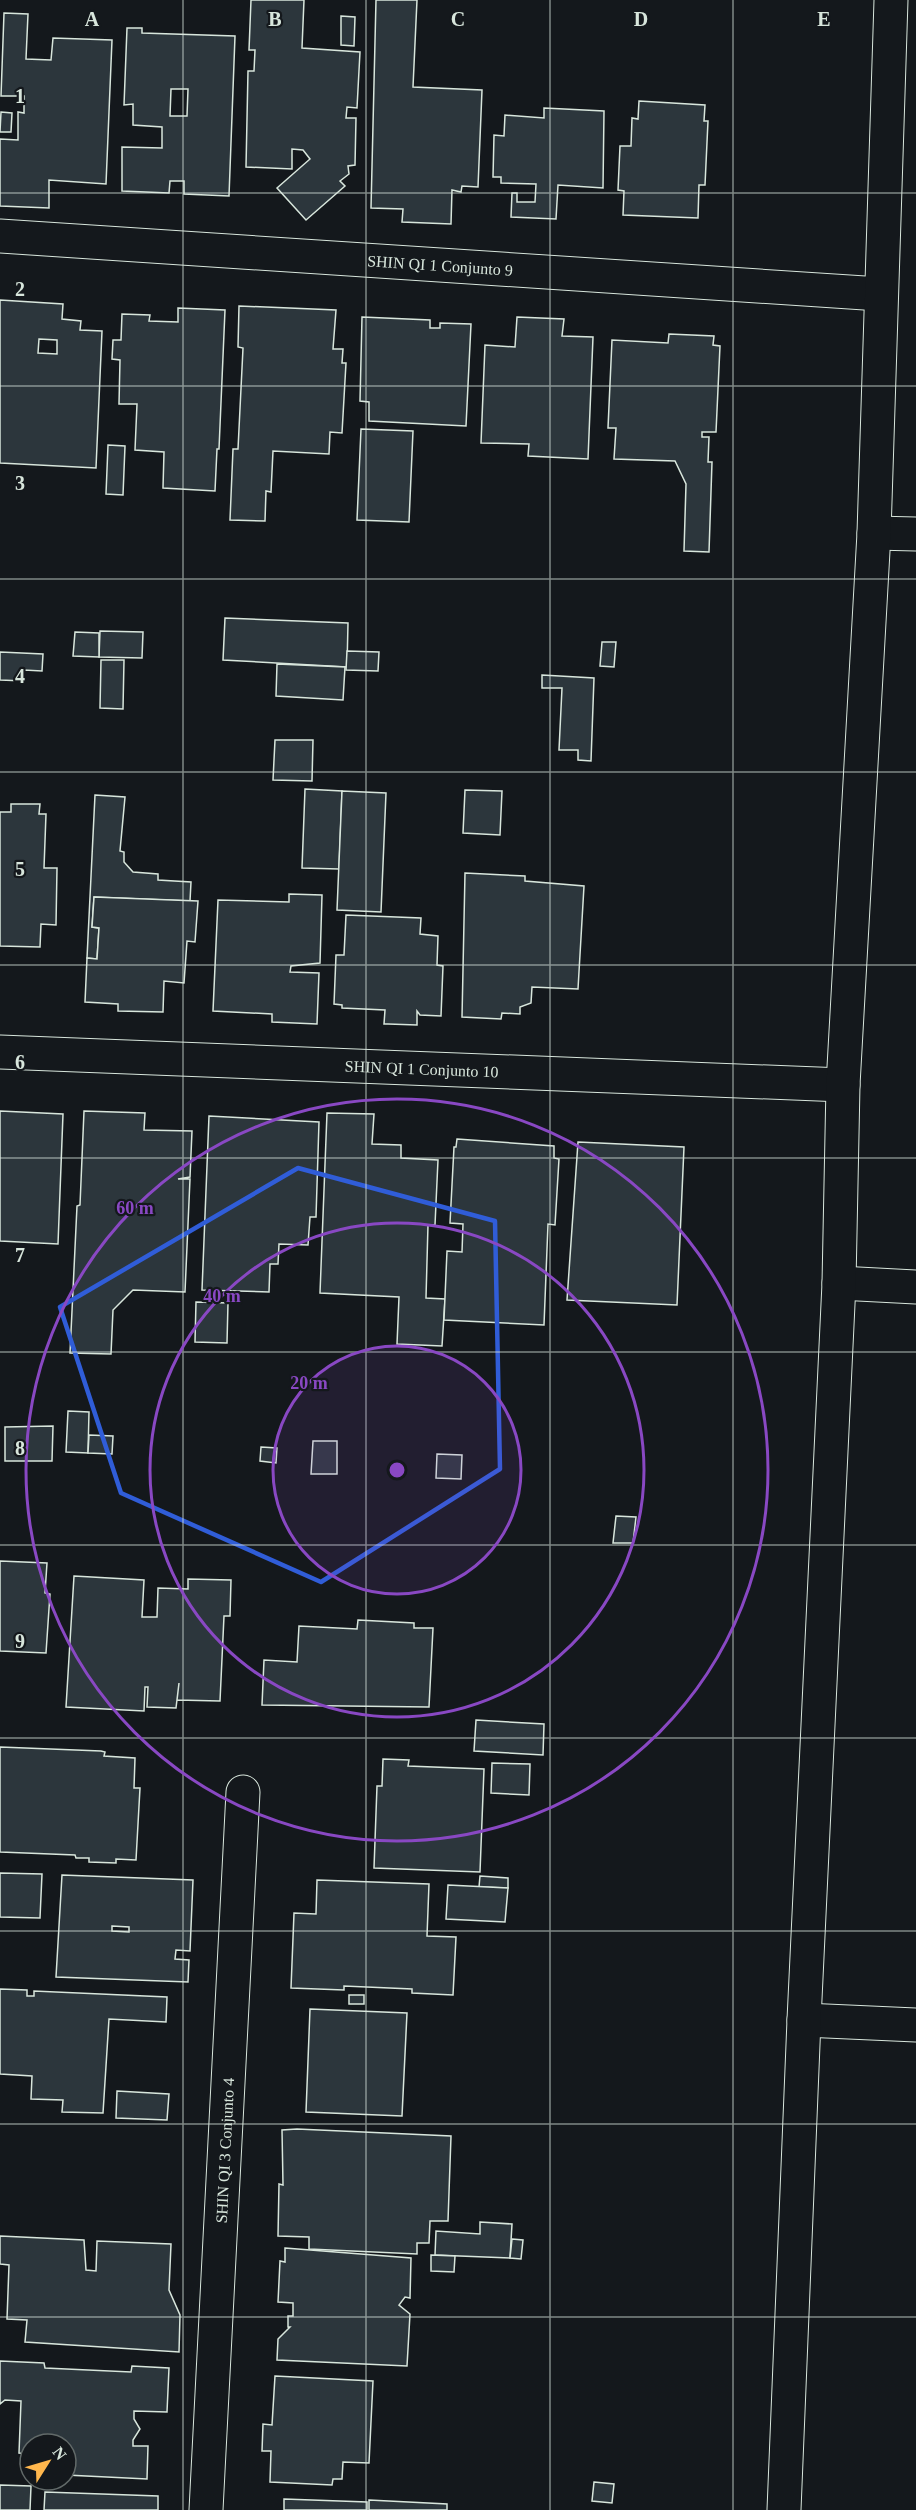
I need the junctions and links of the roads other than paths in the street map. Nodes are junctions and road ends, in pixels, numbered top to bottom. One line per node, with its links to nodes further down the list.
1 (891, 0): 3 (street)
2 (0, 236): 3 (street, SHIN QI 1 Conjunto 9)
3 (880, 294): 4 (street)
4 (874, 532): 5 (street); 7 (street)
5 (916, 534)
6 (0, 1052): 7 (street, SHIN QI 1 Conjunto 10)
7 (843, 1084): 8 (street)
8 (839, 1284): 9 (street); 11 (street)
9 (916, 1287)
10 (243, 1792): 13 (street, SHIN QI 3 Conjunto 4)
11 (804, 2020): 12 (street); 14 (street)
12 (916, 2025)
13 (206, 2510)
14 (784, 2510)

